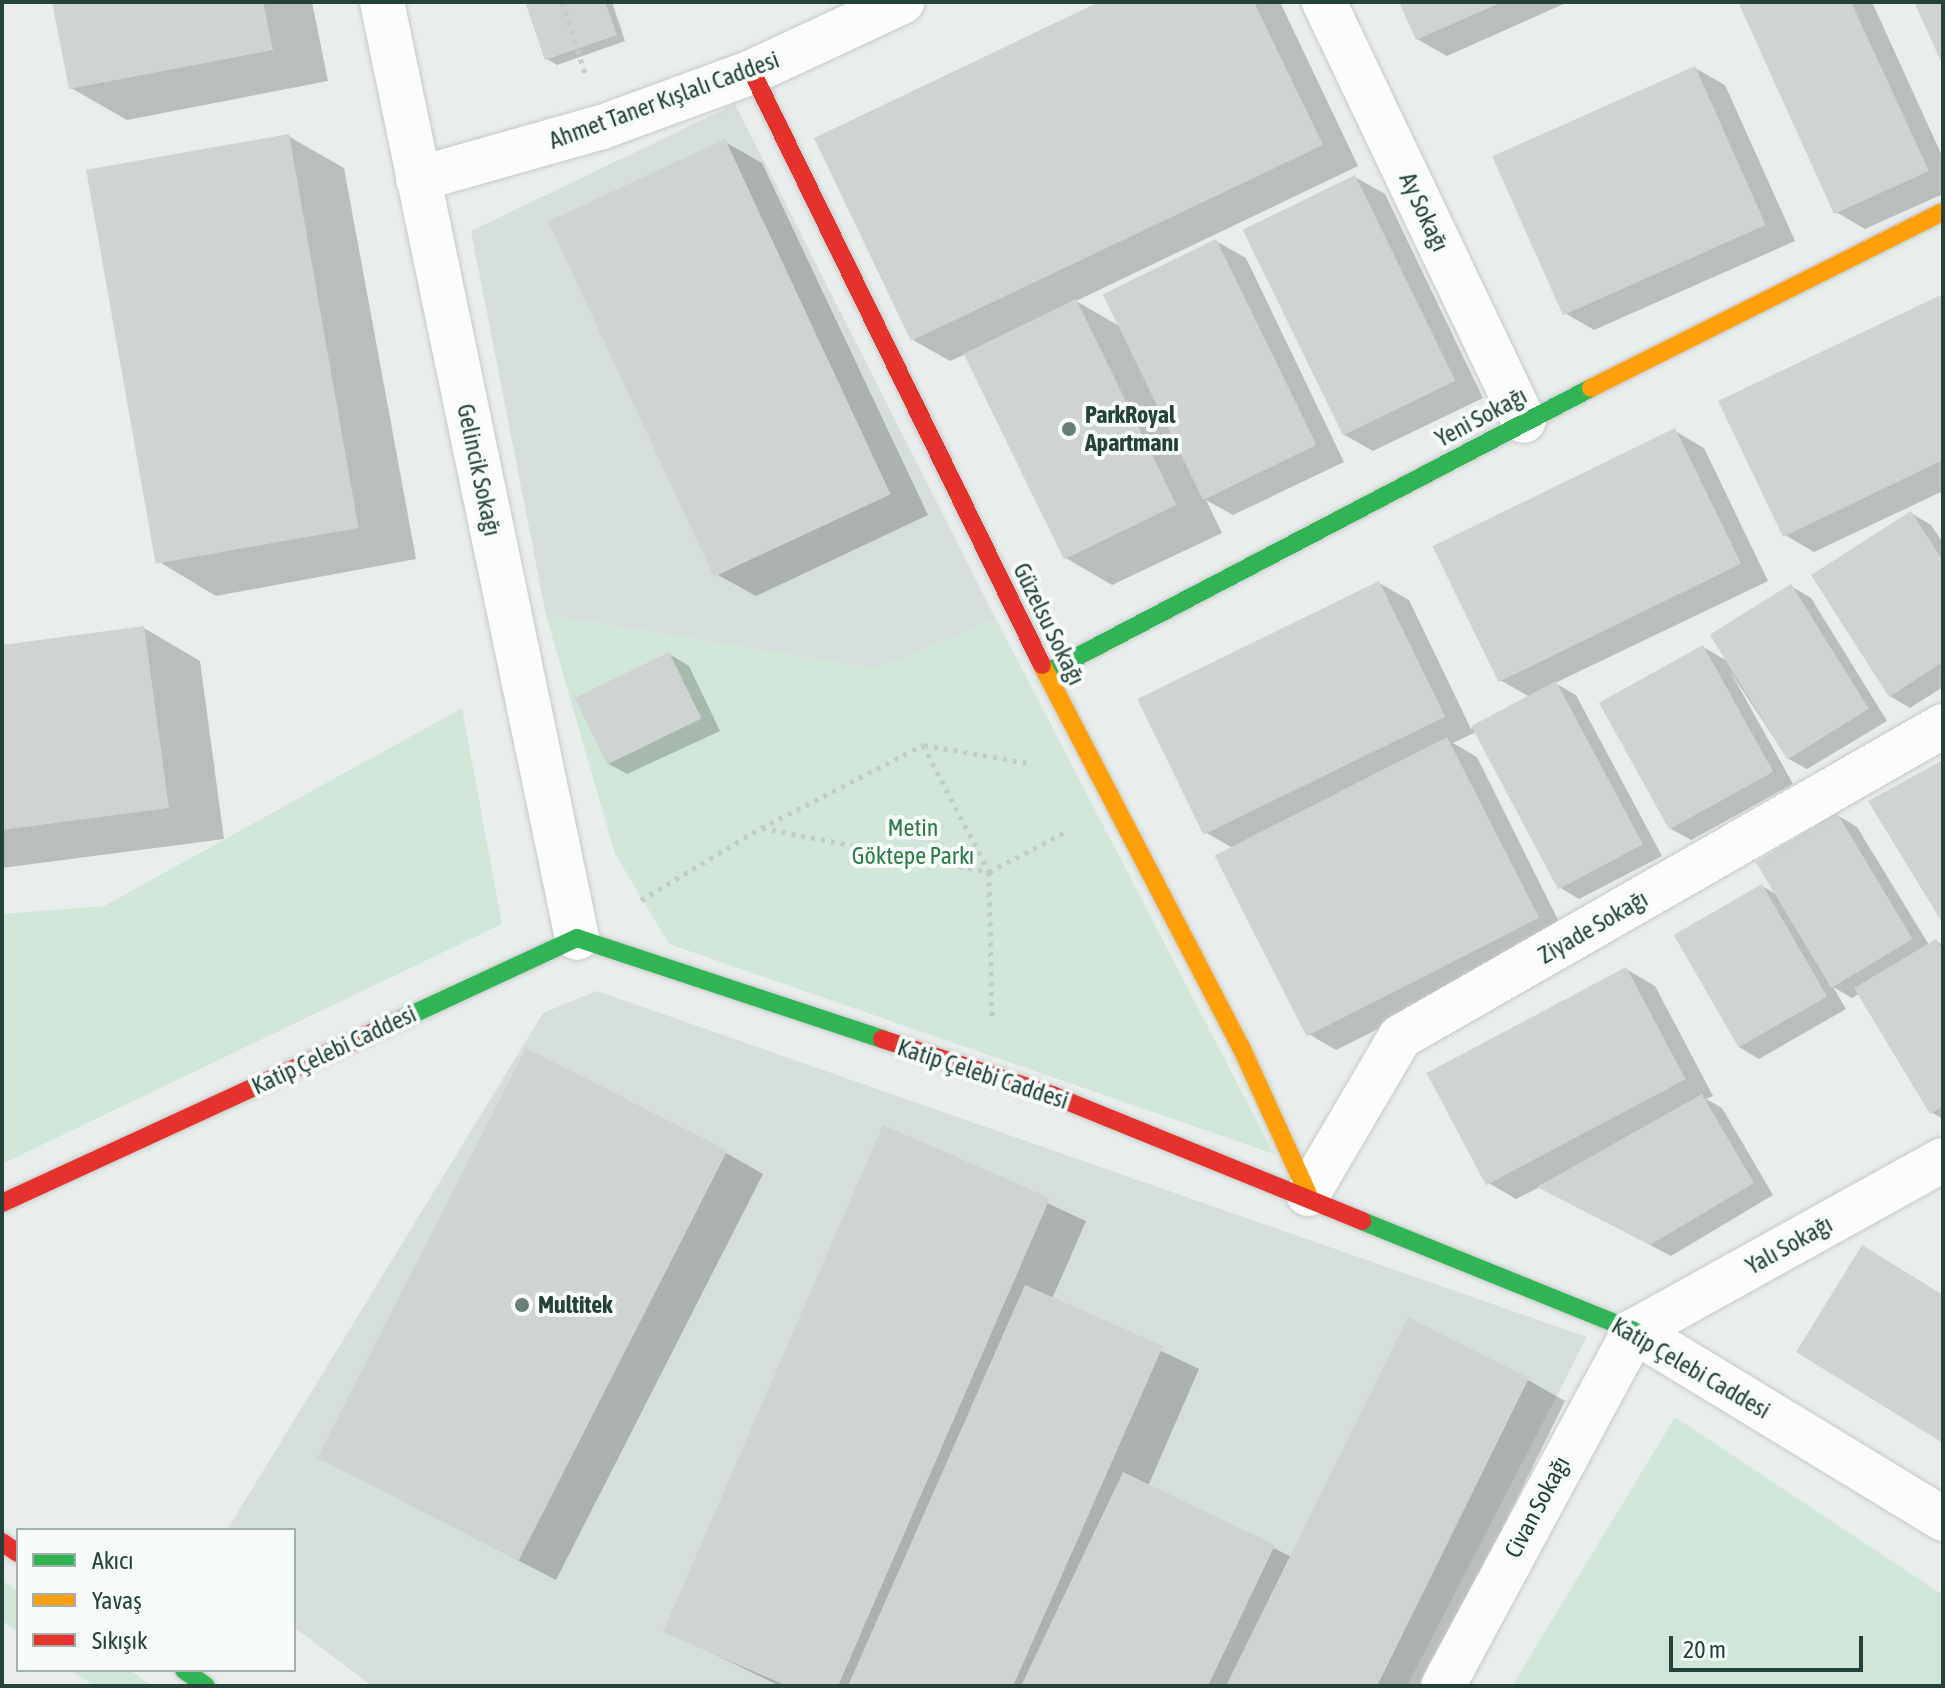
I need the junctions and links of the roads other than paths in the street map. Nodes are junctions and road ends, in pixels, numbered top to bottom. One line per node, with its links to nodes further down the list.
1 (382, 2): 5 (street, Gelincik Sokağı)
2 (902, 2): 4 (street, Ahmet Taner Kışlalı Caddesi)
3 (1324, 2): 7 (street, Ay Sokağı)
4 (752, 72): 5 (street, Ahmet Taner Kışlalı Caddesi); 8 (street, Güzelsu Sokağı)
5 (418, 179): 10 (street, Gelincik Sokağı)
6 (1943, 212): 7 (street, Yeni Sokağı)
7 (1524, 421): 8 (street, Yeni Sokağı)
8 (1046, 673): 12 (street, Güzelsu Sokağı)
9 (1943, 726): 12 (street, Ziyade Sokağı)
10 (577, 938): 12 (street, Katip Çelebi Caddesi); 13 (street, Katip Çelebi Caddesi)
11 (1943, 1160): 14 (street, Yalı Sokağı)
12 (1308, 1194): 14 (street, Katip Çelebi Caddesi)
13 (2, 1203)
14 (1634, 1331): 15 (street, Katip Çelebi Caddesi); 18 (street, Civan Sokağı)
15 (1943, 1519)
16 (187, 1672): 17 (street)
17 (206, 1686)
18 (1443, 1686)

